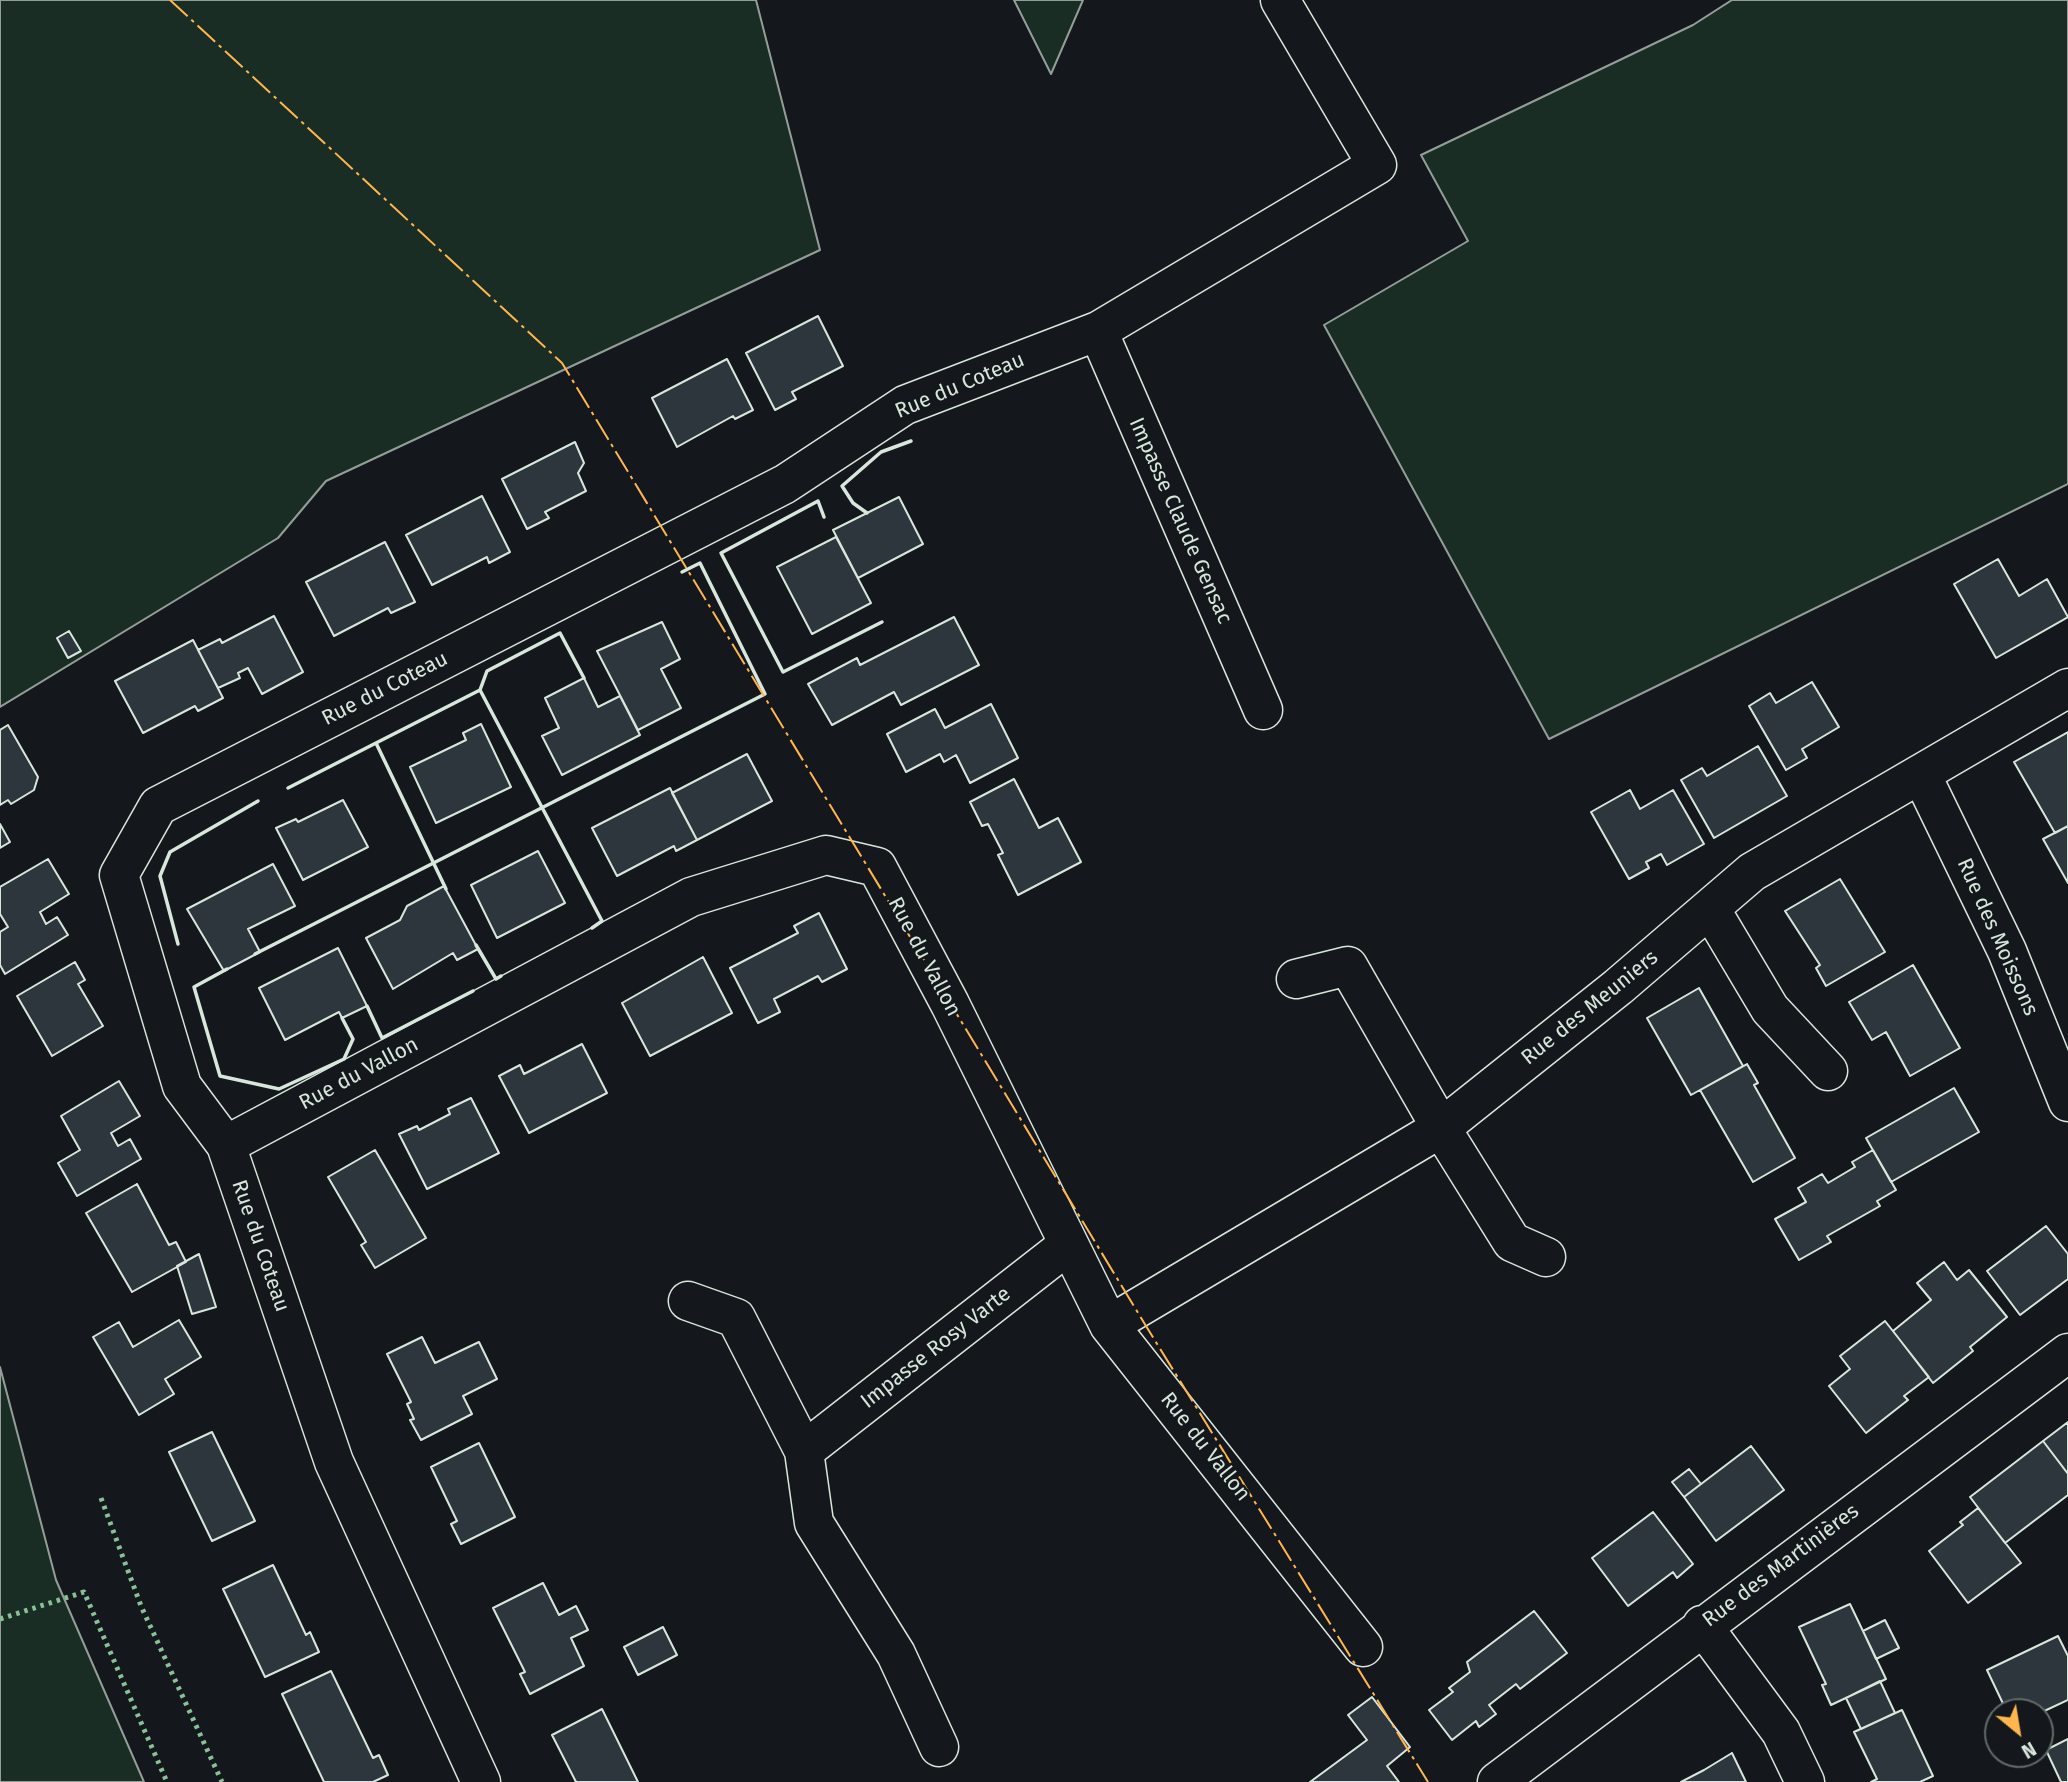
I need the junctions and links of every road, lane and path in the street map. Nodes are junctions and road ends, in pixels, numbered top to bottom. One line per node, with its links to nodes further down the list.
1 (1280, 0): 2 (street, Rue du Coteau)
2 (1098, 331): 4 (street, Impasse Claude Gensac); 11 (street, Rue du Coteau)
3 (2068, 688): 5 (street, Rue des Meuniers)
4 (1263, 710)
5 (1921, 774): 6 (street, Rue des Meuniers); 9 (street, Rue des Moissons)
6 (1712, 910): 8 (street); 10 (street, Rue des Meuniers)
7 (1296, 979): 10 (street)
8 (1829, 1071)
9 (2068, 1102)
10 (1441, 1128): 13 (street); 15 (street, Rue des Meuniers)
11 (226, 1145): 12 (street, Rue du Vallon); 21 (street, Rue du Coteau)
12 (1068, 1245): 15 (street, Rue du Vallon); 17 (street, Impasse Rosy Varte)
13 (1545, 1257)
14 (688, 1301): 17 (street)
15 (1109, 1325): 19 (street, Rue du Vallon)
16 (2068, 1353): 18 (street, Rue des Martinières)
17 (804, 1451): 20 (street)
18 (1702, 1625): 22 (street, Rue des Martinières); 23 (street)
19 (1363, 1647)
20 (939, 1747)
21 (481, 1782)
22 (1497, 1782)
23 (1805, 1782)

